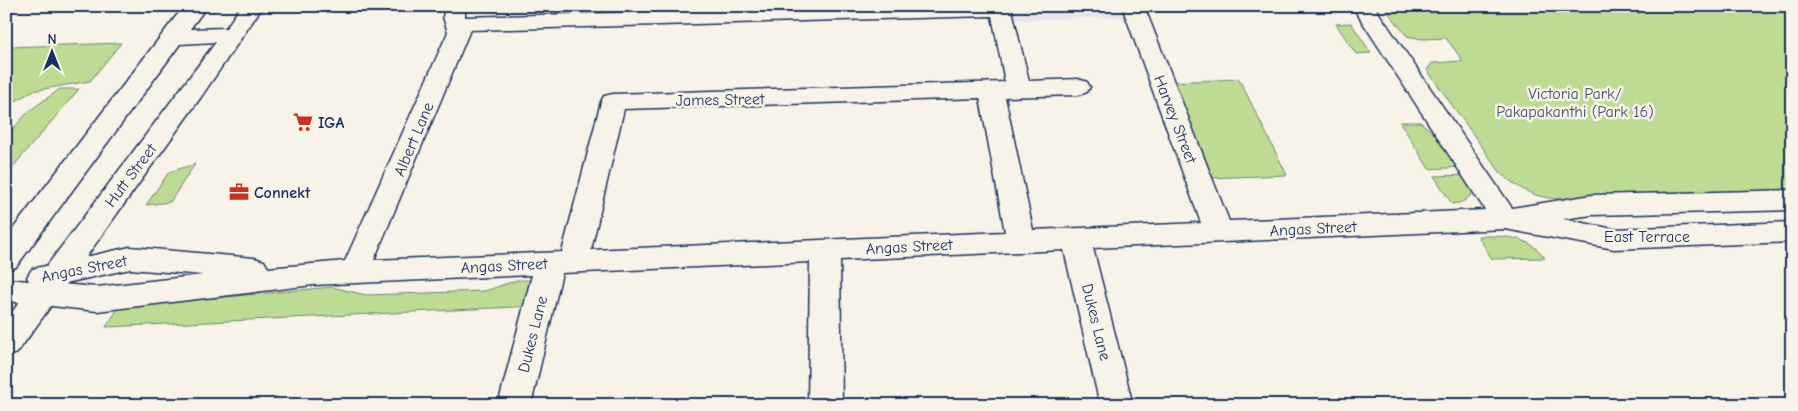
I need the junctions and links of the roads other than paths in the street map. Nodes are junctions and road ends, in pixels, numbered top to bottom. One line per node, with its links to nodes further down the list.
1 (196, 6): 7 (street)
2 (252, 6): 6 (street, Hutt Street)
3 (1133, 6): 13 (street, Harvey Street)
4 (1363, 6): 12 (street)
5 (456, 15): 9 (street); 20 (street, Albert Lane)
6 (234, 34): 7 (street); 22 (street, Hutt Street)
7 (174, 37): 18 (street)
8 (1078, 87): 9 (street, James Street)
9 (1019, 89): 10 (street, James Street)
10 (991, 90): 16 (street); 19 (street, James Street)
11 (1792, 200): 12 (street, East Terrace)
12 (1505, 219): 13 (street, Angas Street); 14 (street, East Terrace)
13 (1219, 232): 15 (street, Angas Street)
14 (1792, 232)
15 (1076, 239): 16 (street, Angas Street); 27 (street, Dukes Lane)
16 (1021, 241): 17 (street, Angas Street)
17 (825, 250): 19 (street, Angas Street); 26 (street)
18 (6, 259)
19 (562, 262): 20 (street, Angas Street); 25 (street, Dukes Lane)
20 (356, 271): 22 (street, Angas Street)
21 (6, 284): 22 (street, Angas Street)
22 (49, 284): 23 (street, Angas Street); 24 (street, Hutt Street)
23 (6, 290)
24 (6, 344)
25 (514, 405)
26 (825, 405)
27 (1117, 405)

